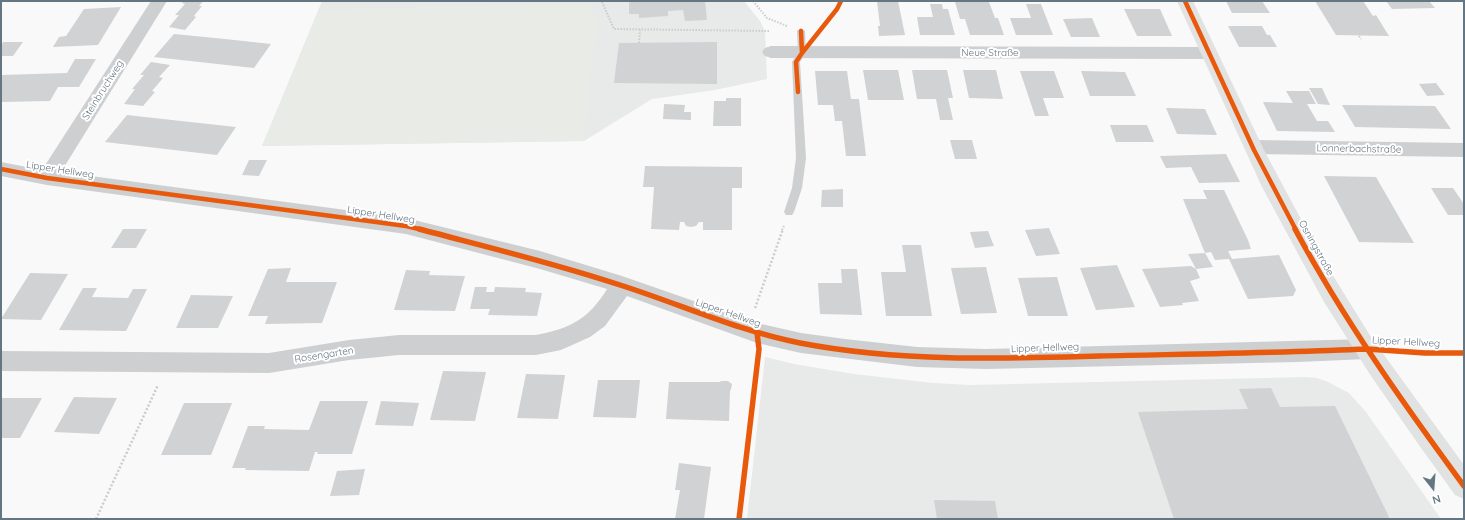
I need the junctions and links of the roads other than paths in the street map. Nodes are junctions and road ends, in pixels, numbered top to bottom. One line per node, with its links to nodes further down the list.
1 (158, 1): 10 (street, Steinbruchweg)
2 (1184, 1): 6 (main road, Osningstraße)
3 (801, 31): 5 (lane)
4 (771, 52): 5 (street, Neue Straße)
5 (802, 53): 6 (street, Neue Straße); 11 (lane)
6 (1208, 53): 7 (main road, Osningstraße)
7 (1254, 147): 8 (street, Lonnerbachstraße); 13 (main road, Osningstraße)
8 (1464, 150)
9 (1, 169): 10 (street, Lipper Hellweg)
10 (47, 178): 12 (street, Lipper Hellweg)
11 (789, 212)
12 (622, 285): 13 (street, Lipper Hellweg); 14 (street, Rosengarten)
13 (1367, 349): 15 (main road, Osningstraße)
14 (1, 361)
15 (1464, 486)

